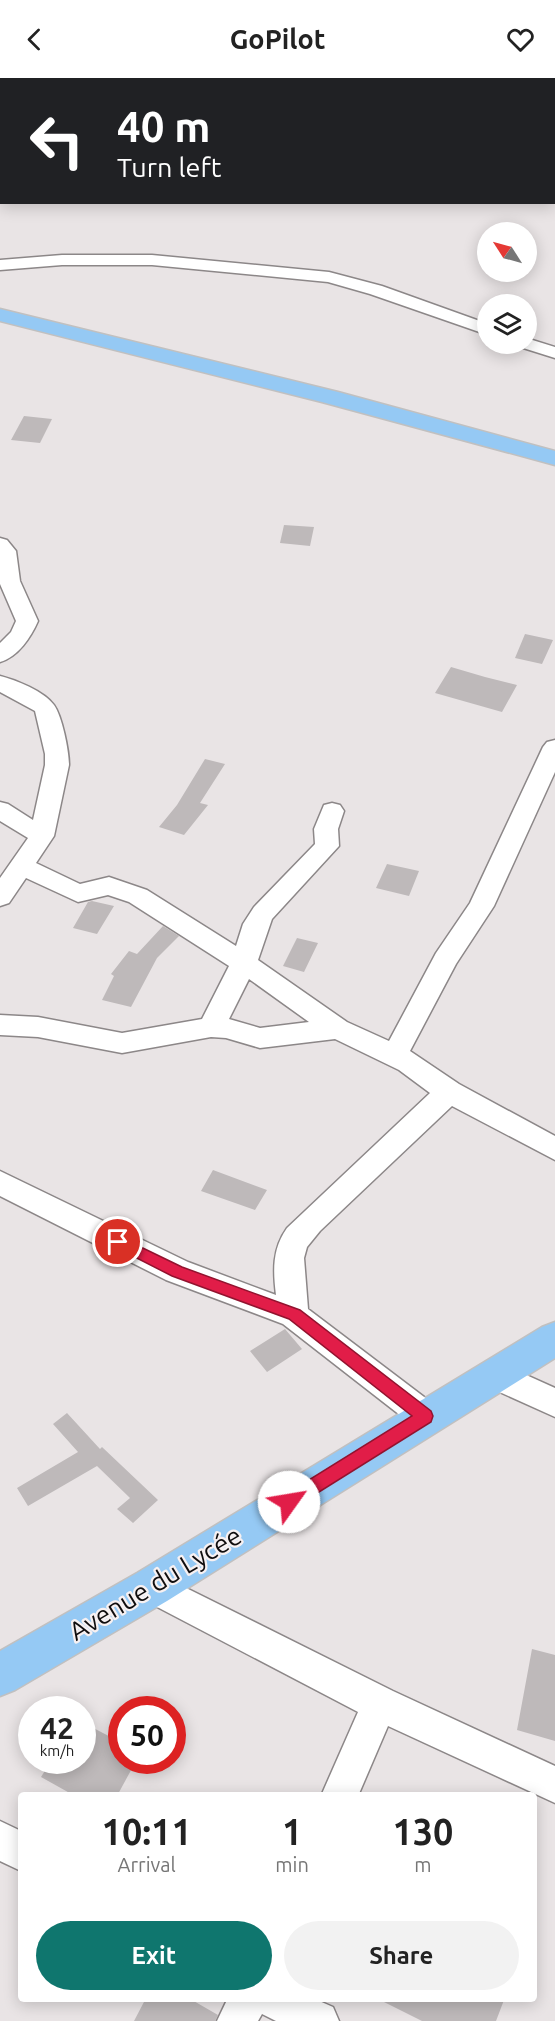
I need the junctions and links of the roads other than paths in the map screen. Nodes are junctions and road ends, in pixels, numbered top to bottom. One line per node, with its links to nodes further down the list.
1 (0, 265): 3 (street)
2 (0, 315): 6 (main road)
3 (477, 326)
4 (537, 347): 5 (street)
5 (555, 353)
6 (555, 458)
7 (0, 544): 8 (street)
8 (0, 655)
9 (0, 683): 13 (street)
10 (555, 747): 20 (street)
11 (0, 810): 13 (street)
12 (332, 811): 16 (street)
13 (42, 836): 14 (street)
14 (22, 866): 15 (street); 16 (street)
15 (0, 897)
16 (244, 963): 18 (street); 19 (street)
17 (0, 1025): 18 (street)
18 (212, 1027): 19 (street)
19 (338, 1029): 20 (street)
20 (394, 1055): 21 (street)
21 (449, 1092): 22 (street); 24 (street)
22 (555, 1149)
23 (0, 1183): 24 (street)
24 (294, 1315): 28 (street)
25 (555, 1338): 26 (main road, Avenue du Lycée)
26 (495, 1375): 27 (street); 28 (main road, Avenue du Lycée)
27 (555, 1403)
28 (425, 1416): 29 (main road, Avenue du Lycée)
29 (152, 1587): 30 (main road, Avenue du Lycée); 31 (street)
30 (0, 1675)
31 (380, 1704): 32 (street); 33 (street)
32 (555, 1785)
33 (341, 1792)
34 (0, 1840): 35 (street)
35 (18, 1850)
36 (247, 2002): 38 (street)
37 (279, 2002): 39 (street)
38 (237, 2021)
39 (319, 2021)

